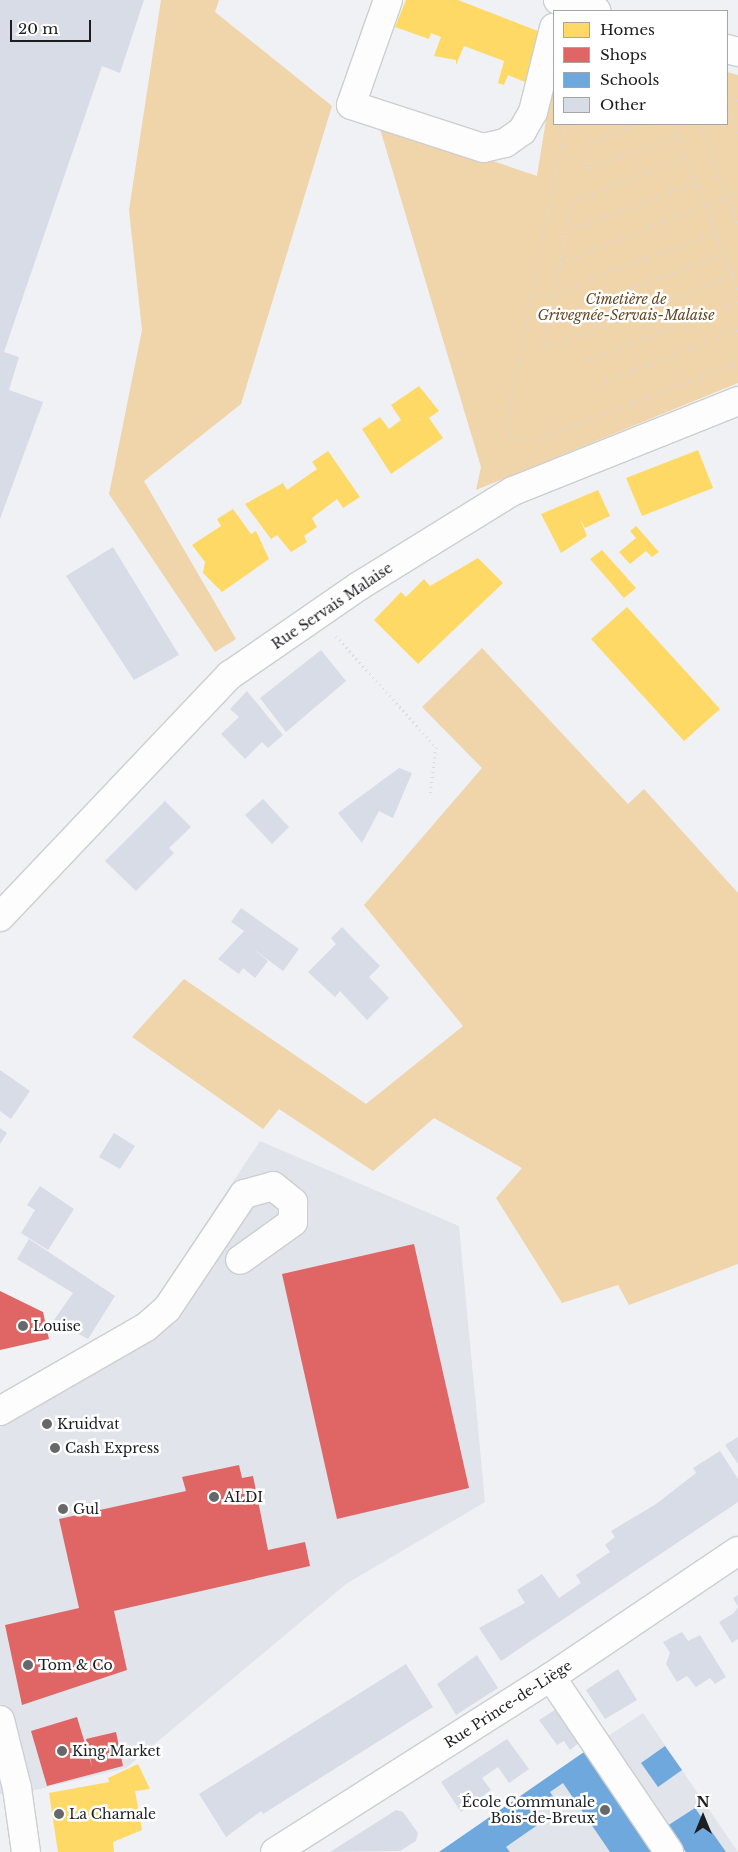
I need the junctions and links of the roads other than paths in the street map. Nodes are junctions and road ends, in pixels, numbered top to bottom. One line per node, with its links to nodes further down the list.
1 (388, 0): 4 (street)
2 (559, 4): 3 (street)
3 (591, 10)
4 (553, 32)
5 (738, 401): 6 (street, Rue Servais Malaise)
6 (0, 918)
7 (240, 1260): 8 (street)
8 (0, 1411)
9 (738, 1551): 10 (street, Rue Prince-de-Liège)
10 (552, 1677): 13 (street, Rue Prince-de-Liège); 14 (street)
11 (0, 1720): 12 (street)
12 (26, 1852)
13 (275, 1852)
14 (669, 1852)

